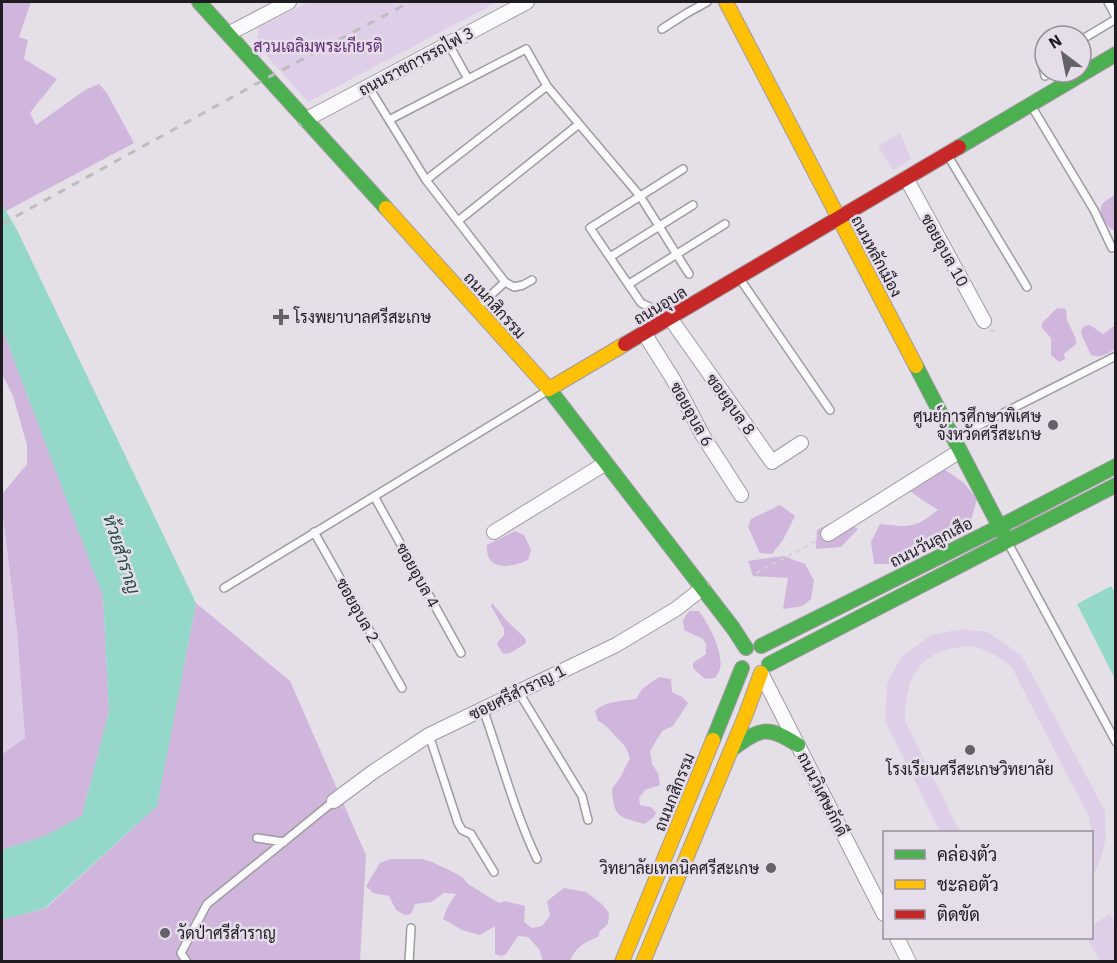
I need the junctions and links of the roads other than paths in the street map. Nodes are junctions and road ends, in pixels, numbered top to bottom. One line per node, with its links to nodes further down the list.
1 (199, 2): 10 (main road, ถนนกสิกรรม)
2 (289, 2): 10 (street)
3 (527, 2): 11 (street, ถนนราชการรถไฟ 3)
4 (707, 2): 8 (lane)
5 (726, 2): 26 (main road, ถนนหลักเมือง)
6 (1108, 2): 7 (lane)
7 (1116, 18): 9 (lane)
8 (662, 29)
9 (1093, 32)
10 (228, 34): 17 (main road, ถนนกสิกรรม)
11 (448, 43): 13 (lane); 14 (street, ถนนราชการรถไฟ 3)
12 (1116, 54): 16 (main road, ถนนอุบล)
13 (468, 79): 15 (lane); 18 (lane)
14 (369, 86): 17 (street, ถนนราชการรถไฟ 3); 18 (lane)
15 (547, 86): 19 (lane); 23 (lane)
16 (1031, 104): 20 (main road, ถนนอุบล); 30 (lane)
17 (304, 120): 40 (main road, ถนนกสิกรรม)
18 (389, 120): 23 (lane)
19 (579, 124): 24 (lane); 27 (lane)
20 (947, 154): 22 (main road, ถนนอุบล); 38 (lane)
21 (683, 169): 24 (lane)
22 (906, 178): 26 (main road, ถนนอุบล); 42 (street, ซอยอุบล 10)
23 (426, 180): 27 (lane)
24 (639, 196): 29 (lane); 32 (lane)
25 (693, 205): 29 (lane)
26 (839, 218): 34 (main road, ถนนอุบล); 48 (main road, ถนนหลักเมือง)
27 (458, 222): 36 (lane)
28 (725, 224): 31 (lane)
29 (659, 227): 31 (lane); 32 (lane)
30 (1112, 248)
31 (677, 254): 33 (lane); 37 (lane)
32 (610, 257): 37 (lane)
33 (689, 274)
34 (739, 277): 41 (main road, ถนนอุบล); 46 (lane)
35 (532, 280): 36 (lane)
36 (505, 282): 40 (lane)
37 (629, 284): 39 (lane)
38 (1027, 287)
39 (652, 308)
40 (476, 309): 45 (main road, ถนนกสิกรรม)
41 (669, 318): 43 (main road, ถนนอุบล); 47 (street, ซอยอุบล 8)
42 (984, 321)
43 (644, 333): 45 (main road, ถนนอุบล); 52 (street, ซอยอุบล 6)
44 (1116, 356): 48 (lane)
45 (549, 389): 49 (main road, ถนนกสิกรรม); 53 (lane, ถนนอุบล)
46 (830, 410)
47 (801, 443)
48 (957, 445): 54 (main road, ถนนหลักเมือง); 57 (street)
49 (606, 463): 56 (street); 60 (main road, ถนนกสิกรรม)
50 (1116, 466): 54 (main road, ถนนวันลูกเสือ)
51 (1116, 485): 58 (main road, ถนนวันลูกเสือ)
52 (741, 495)
53 (374, 496): 55 (lane, ถนนอุบล); 63 (lane, ซอยอุบล 4)
54 (999, 526): 58 (main road, ถนนหลักเมือง); 61 (main road, ถนนวันลูกเสือ)
55 (314, 532): 59 (lane, ถนนอุบล); 66 (lane, ซอยอุบล 2)
56 (494, 532)
57 (828, 534)
58 (1007, 541): 65 (main road, ถนนวันลูกเสือ); 72 (lane)
59 (224, 588)
60 (703, 588): 62 (main road, ถนนกสิกรรม); 67 (street, ซอยศรีสำราญ 1)
61 (760, 646): 62 (main road); 65 (main road)
62 (746, 648): 64 (main road)
63 (461, 653)
64 (742, 668): 65 (main road); 68 (main road, ถนนกสิกรรม)
65 (765, 669): 70 (main road); 73 (street, ถนนวิเศษภักดี)
66 (402, 688)
67 (519, 691): 69 (street, ซอยศรีสำราญ 1); 76 (lane)
68 (727, 707): 70 (main road); 86 (main road, ถนนกสิกรรม)
69 (483, 709): 71 (street, ซอยศรีสำราญ 1); 79 (lane)
70 (746, 714): 74 (main road)
71 (429, 735): 75 (street, ซอยศรีสำราญ 1); 80 (lane)
72 (1115, 741)
73 (798, 745): 74 (main road); 81 (street, ถนนวิเศษภักดี)
74 (731, 750): 87 (main road)
75 (334, 801): 78 (lane)
76 (588, 820)
77 (257, 838): 78 (lane)
78 (284, 842): 84 (lane)
79 (537, 859)
80 (494, 872)
81 (883, 910)
82 (411, 928): 85 (lane)
83 (898, 939): 88 (street)
84 (187, 962)
85 (409, 962)
86 (622, 962)
87 (643, 962)
88 (909, 962)

